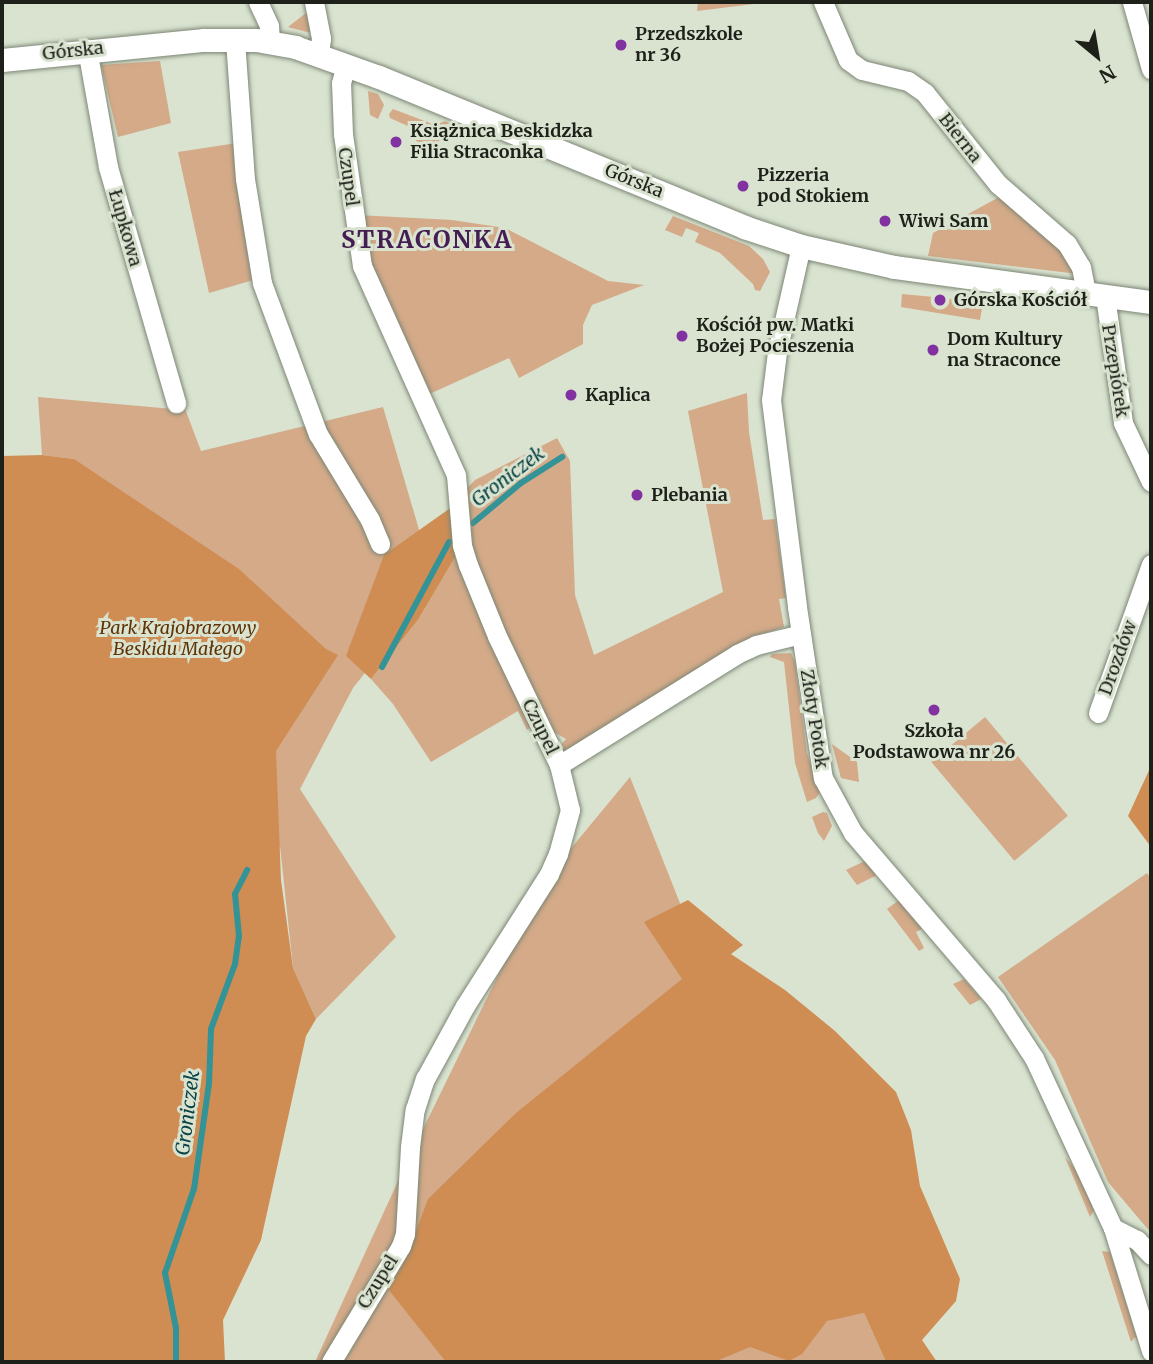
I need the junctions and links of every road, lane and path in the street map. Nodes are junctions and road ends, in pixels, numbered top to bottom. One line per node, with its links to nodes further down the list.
1 (258, 2): 6 (street)
2 (314, 2): 8 (street)
3 (823, 2): 13 (street, Bierna)
4 (1132, 2): 11 (street)
5 (235, 40): 6 (street, Górska); 7 (street, Górska); 17 (street)
6 (270, 42): 8 (street, Górska)
7 (87, 49): 9 (street, Górska); 15 (street, Łupkowa)
8 (319, 54): 10 (street, Górska)
9 (2, 60)
10 (346, 64): 12 (street, Górska); 21 (street, Czupel)
11 (1151, 69)
12 (801, 246): 13 (street, Górska); 19 (street, Złoty Potok)
13 (1095, 295): 14 (street, Górska); 16 (street, Przepiórek)
14 (1151, 302)
15 (176, 403)
16 (1151, 482)
17 (380, 544)
18 (1151, 564): 20 (street, Drozdów)
19 (801, 634): 21 (street); 22 (street, Złoty Potok)
20 (1098, 713)
21 (559, 765): 25 (street, Czupel)
22 (1113, 1228): 23 (street); 24 (street, Złoty Potok)
23 (1151, 1255)
24 (1151, 1352)
25 (331, 1362)

